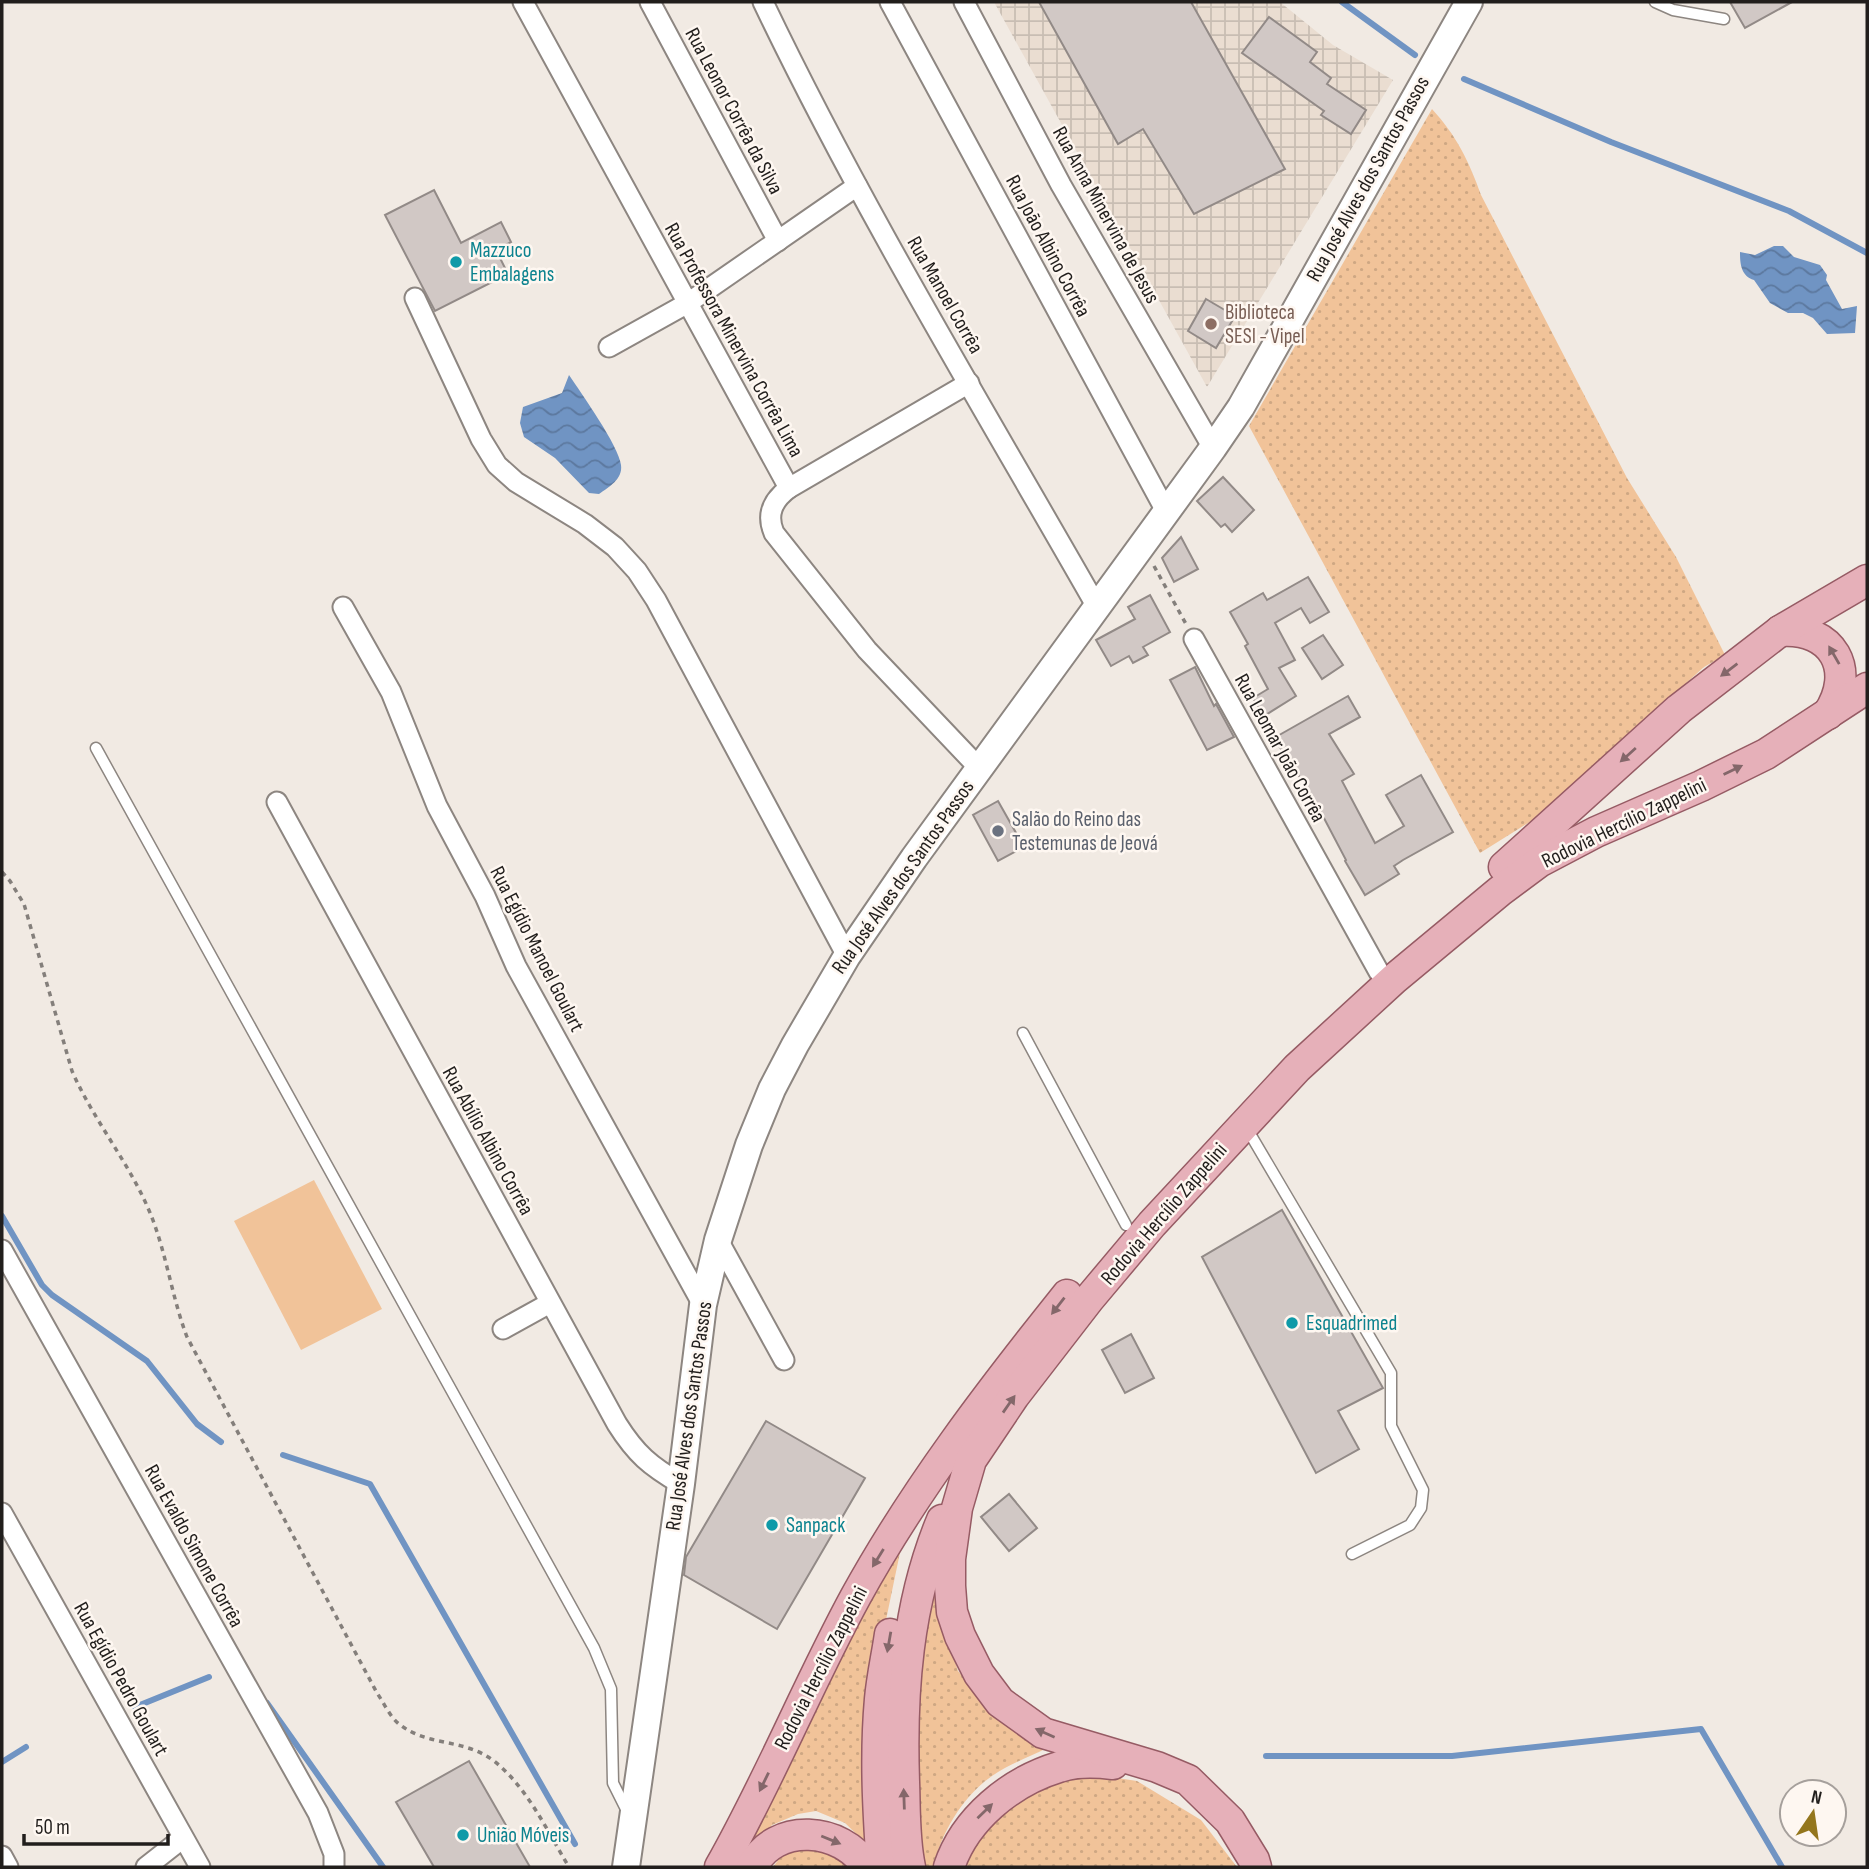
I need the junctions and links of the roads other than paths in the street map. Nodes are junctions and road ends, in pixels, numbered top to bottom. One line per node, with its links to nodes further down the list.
1 (523, 2): 12 (street, Rua Professora Minervina Corrêa Lima)
2 (650, 2): 10 (street, Rua Leonor Corrêa da Silva)
3 (763, 2): 9 (street, Rua Manoel Corrêa)
4 (890, 2): 17 (street, Rua João Albino Corrêa)
5 (964, 2): 15 (street, Rua Anna Minervina de Jesus)
6 (1469, 2): 15 (street, Rua José Alves dos Santos Passos)
7 (1655, 2): 8 (lane)
8 (1724, 19)
9 (858, 186): 10 (street); 14 (street, Rua Manoel Corrêa)
10 (778, 241): 12 (street)
11 (415, 298): 28 (street)
12 (688, 303): 13 (street); 16 (street, Rua Professora Minervina Corrêa Lima)
13 (610, 347)
14 (969, 383): 16 (street); 20 (street, Rua Manoel Corrêa)
15 (1213, 448): 17 (street, Rua José Alves dos Santos Passos)
16 (789, 488): 26 (street, Rua Professora Minervina Corrêa Lima)
17 (1167, 513): 20 (street, Rua José Alves dos Santos Passos)
18 (1867, 580): 21 (main road, Rodovia Hercílio Zappelini)
19 (343, 607): 36 (street, Rua Egídio Manoel Goulart)
20 (1097, 607): 26 (street, Rua José Alves dos Santos Passos)
21 (1780, 631): 24 (main road, one-way to 21); 29 (main road, Rodovia Hercílio Zappelini, one-way to 29)
22 (1194, 639): 29 (street, Rua Leomar João Corrêa)
23 (1867, 688): 24 (main road, Rodovia Hercílio Zappelini)
24 (1828, 714): 31 (main road, Rodovia Hercílio Zappelini, one-way to 24)
25 (96, 748): 44 (lane)
26 (980, 769): 28 (street, Rua José Alves dos Santos Passos)
27 (277, 802): 35 (street, Rua Abílio Albino Corrêa)
28 (847, 956): 33 (street, Rua José Alves dos Santos Passos)
29 (1379, 972): 32 (main road, Rodovia Hercílio Zappelini)
30 (1023, 1033): 32 (lane)
31 (1244, 1124): 39 (main road, Rodovia Hercílio Zappelini, one-way to 31); 42 (lane)
32 (1126, 1225): 39 (main road, Rodovia Hercílio Zappelini, one-way to 39)
33 (718, 1240): 36 (street, Rua José Alves dos Santos Passos); 38 (street)
34 (2, 1250): 50 (street, Rua Evaldo Simone Corrêa)
35 (550, 1303): 37 (street); 40 (street, Rua Abílio Albino Corrêa)
36 (703, 1304): 40 (street, Rua José Alves dos Santos Passos)
37 (503, 1329)
38 (784, 1360)
39 (957, 1460): 43 (main road, Rodovia Hercílio Zappelini, one-way to 39); 52 (main road, Rodovia Hercílio Zappelini, one-way to 52); 55 (main road, one-way to 55); 56 (main road, one-way to 39)
40 (681, 1484): 44 (street, Rua José Alves dos Santos Passos)
41 (2, 1513): 45 (street, Rua Egídio Pedro Goulart)
42 (1352, 1554)
43 (1157, 1767): 57 (main road, one-way to 43); 58 (main road, Rodovia Hercílio Zappelini)
44 (631, 1821): 51 (street, Rua José Alves dos Santos Passos)
45 (183, 1838): 48 (street); 49 (street, Rua Egídio Pedro Goulart)
46 (2, 1856): 47 (street)
47 (8, 1867)
48 (146, 1867)
49 (200, 1867)
50 (334, 1867)
51 (626, 1867)
52 (720, 1867)
53 (752, 1867): 54 (main road, one-way to 54)
54 (867, 1867)
55 (882, 1867)
56 (910, 1867)
57 (949, 1867)
58 (1256, 1867)

